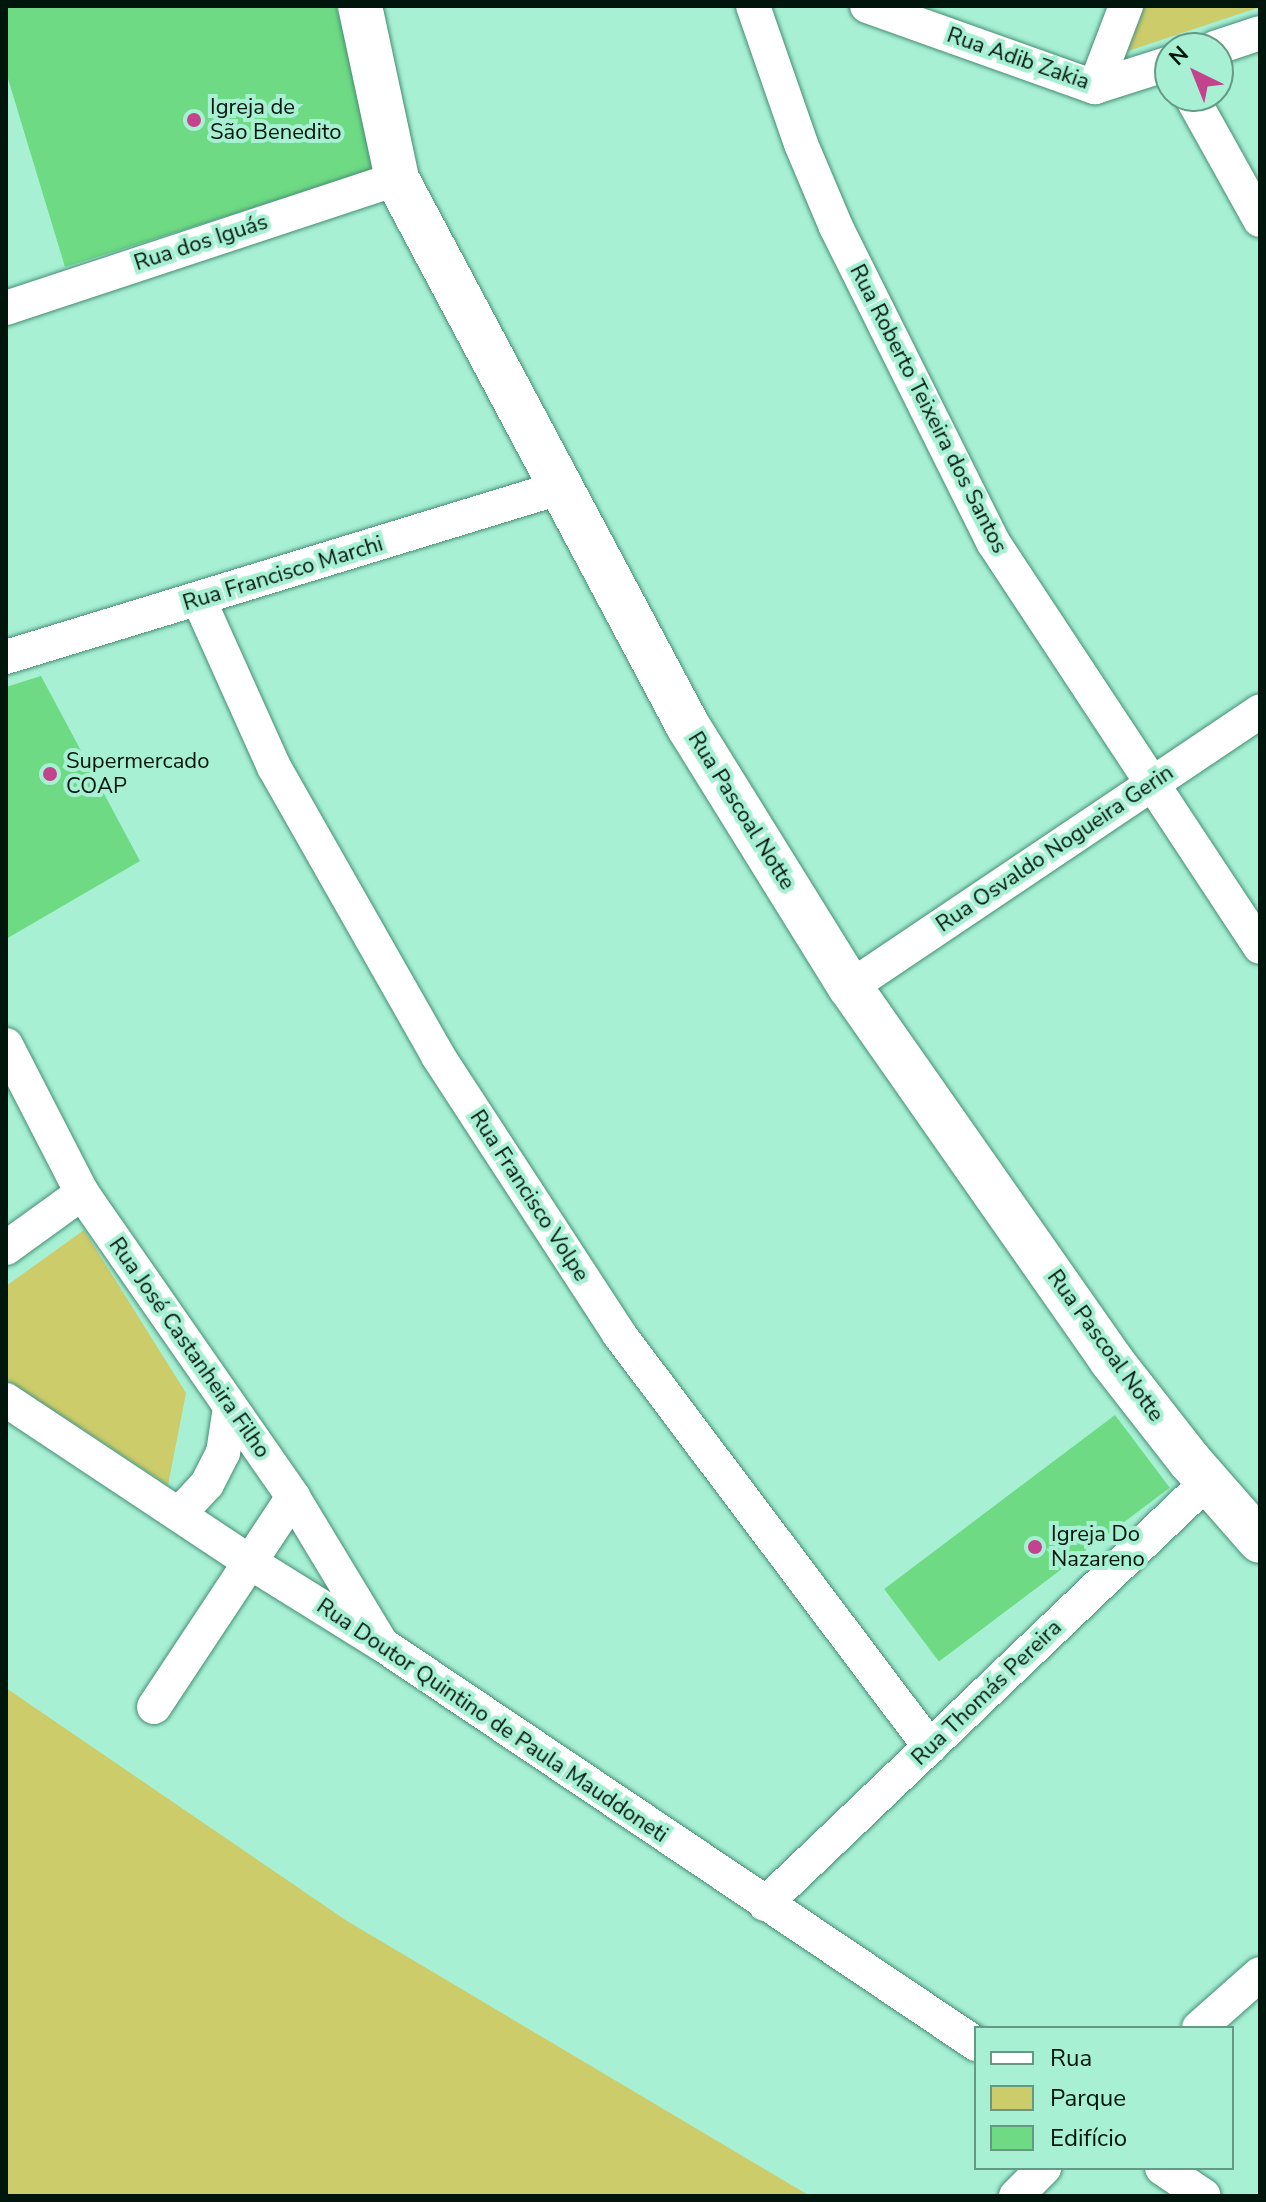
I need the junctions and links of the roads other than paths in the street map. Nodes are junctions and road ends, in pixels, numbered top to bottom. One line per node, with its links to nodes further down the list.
1 (360, 6): 10 (street, Rua Pascoal Notte)
2 (753, 6): 17 (street, Rua Roberto Teixeira dos Santos)
3 (1126, 6): 8 (street)
4 (877, 8): 8 (street, Rua Adib Zakia)
5 (1260, 33): 6 (street)
6 (1234, 42)
7 (1154, 68): 8 (street, Rua Adib Zakia)
8 (1095, 87)
9 (1200, 112): 11 (street)
10 (397, 179): 12 (street, Rua dos Iguás); 13 (street, Rua Pascoal Notte)
11 (1260, 220)
12 (6, 308)
13 (559, 488): 14 (street, Rua Francisco Marchi); 19 (street, Rua Pascoal Notte)
14 (199, 600): 15 (street, Rua Francisco Marchi); 32 (street, Rua Francisco Volpe)
15 (6, 657)
16 (1260, 711): 17 (street, Rua Osvaldo Nogueira Gerin)
17 (1153, 784): 18 (street, Rua Roberto Teixeira dos Santos); 19 (street, Rua Osvaldo Nogueira Gerin)
18 (1260, 947)
19 (850, 987): 25 (street, Rua Pascoal Notte)
20 (6, 1045): 21 (street, Rua José Castanheira Filho)
21 (82, 1193): 22 (street); 24 (street, Rua José Castanheira Filho)
22 (6, 1248)
23 (6, 1400): 27 (street, Rua Doutor Quintino de Paula Mauddoneti)
24 (230, 1407): 26 (street, Rua José Castanheira Filho); 27 (street)
25 (1208, 1481): 28 (street, Rua Pascoal Notte); 32 (street, Rua Thomás Pereira)
26 (293, 1497): 29 (street); 30 (street, Rua José Castanheira Filho)
27 (179, 1514): 29 (street, Rua Doutor Quintino de Paula Mauddoneti)
28 (1260, 1541)
29 (248, 1561): 30 (street, Rua Doutor Quintino de Paula Mauddoneti); 31 (street)
30 (383, 1645): 33 (street, Rua Doutor Quintino de Paula Mauddoneti)
31 (154, 1707)
32 (930, 1747): 33 (street, Rua Thomás Pereira)
33 (765, 1904): 36 (street, Rua Doutor Quintino de Paula Mauddoneti)
34 (1260, 1974): 35 (street)
35 (1201, 2026)
36 (974, 2043)
37 (1042, 2170): 39 (street)
38 (1165, 2170): 40 (street)
39 (1016, 2196)
40 (1204, 2196)

